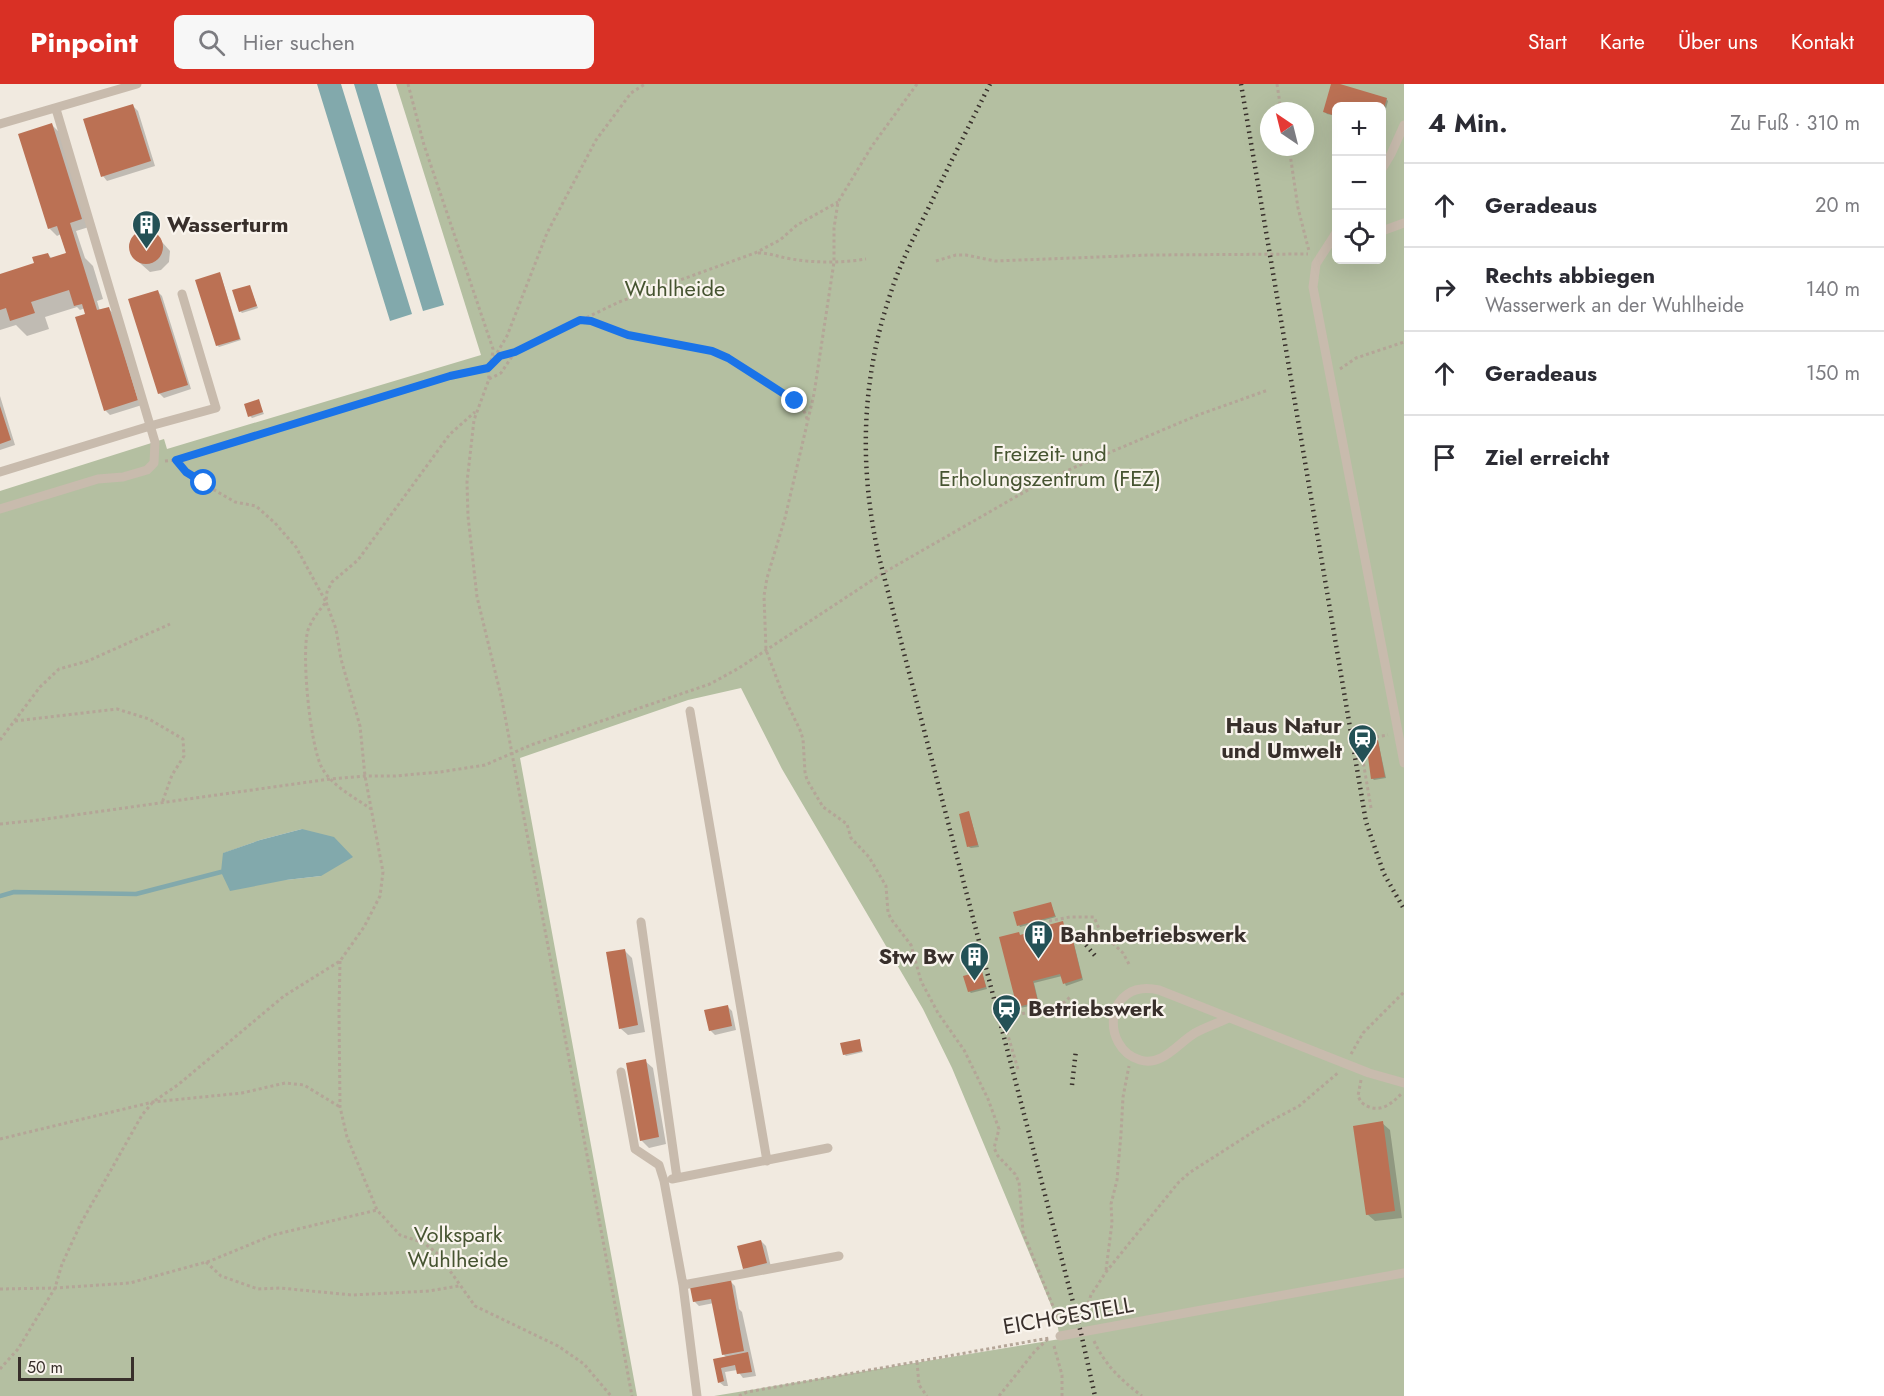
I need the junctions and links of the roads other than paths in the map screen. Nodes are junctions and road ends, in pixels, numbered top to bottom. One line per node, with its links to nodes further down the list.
1 (137, 84): 2 (lane)
2 (56, 109): 3 (lane); 12 (lane)
3 (0, 124)
4 (1404, 125): 5 (lane)
5 (1386, 162)
6 (1404, 223): 7 (lane)
7 (1386, 230)
8 (1332, 239): 10 (lane)
9 (1332, 250): 10 (lane)
10 (1322, 254): 16 (lane)
11 (182, 294): 12 (lane)
12 (150, 426): 13 (lane); 14 (lane)
13 (0, 472)
14 (0, 509)
15 (690, 711): 23 (lane)
16 (1403, 747): 17 (lane)
17 (1404, 763)
18 (641, 922): 24 (lane)
19 (1229, 1018): 19 (lane); 21 (lane)
20 (621, 1072): 25 (lane)
21 (1404, 1083)
22 (828, 1148): 23 (lane)
23 (767, 1161): 24 (lane)
24 (677, 1178): 25 (lane)
25 (664, 1181): 28 (lane)
26 (839, 1256): 28 (lane)
27 (1404, 1273): 29 (lane, EICHGESTELL)
28 (683, 1285): 30 (lane)
29 (1062, 1336)
30 (697, 1396)

